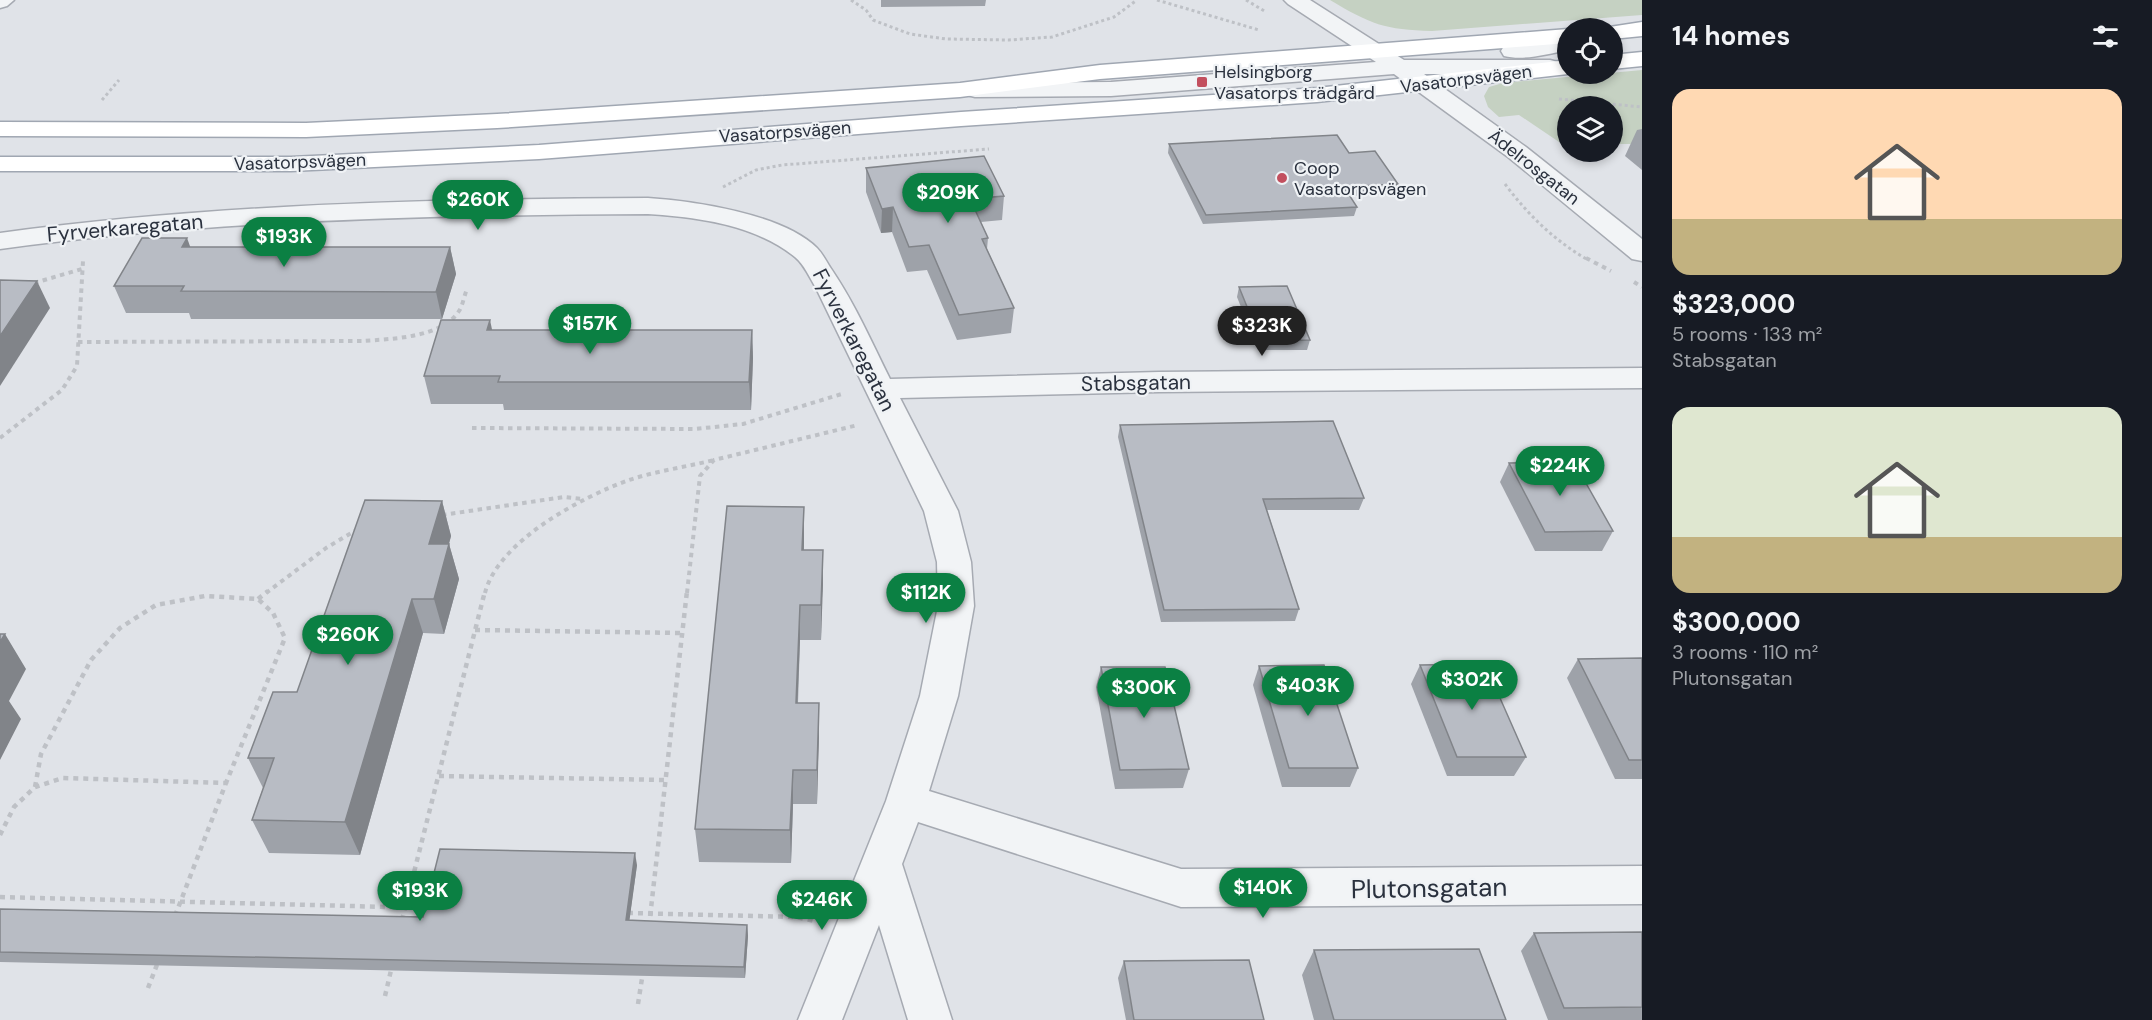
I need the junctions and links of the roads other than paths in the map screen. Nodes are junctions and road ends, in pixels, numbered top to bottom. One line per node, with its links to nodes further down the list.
1 (1295, 0): 6 (street, Ädelrosgatan)
2 (1642, 29): 3 (main road)
3 (1623, 31)
4 (1557, 37): 6 (main road, Vasatorpsvägen)
5 (1557, 45): 9 (street)
6 (1374, 51): 9 (street, Ädelrosgatan); 14 (main road, Vasatorpsvägen)
7 (1642, 59): 8 (main road)
8 (1623, 61)
9 (1397, 67): 10 (street); 12 (street, Ädelrosgatan); 13 (street)
10 (1557, 67)
11 (1557, 68): 12 (main road, Vasatorpsvägen)
12 (1422, 85): 15 (main road, Vasatorpsvägen); 19 (street, Ädelrosgatan)
13 (1111, 89): 14 (street); 15 (street)
14 (960, 90): 16 (main road, Vasatorpsvägen)
15 (961, 119): 17 (main road, Vasatorpsvägen)
16 (0, 129)
17 (0, 164)
18 (0, 241): 21 (street, Fyrverkaregatan)
19 (1642, 253)
20 (1642, 378): 21 (street, Stabsgatan)
21 (884, 396): 22 (street, Fyrverkaregatan)
22 (906, 801): 23 (street, Fyrverkaregatan); 24 (street, Plutonsgatan)
23 (881, 864): 25 (street, Fyrverkaregatan); 26 (street)
24 (1642, 885)
25 (820, 1020)
26 (930, 1020)

